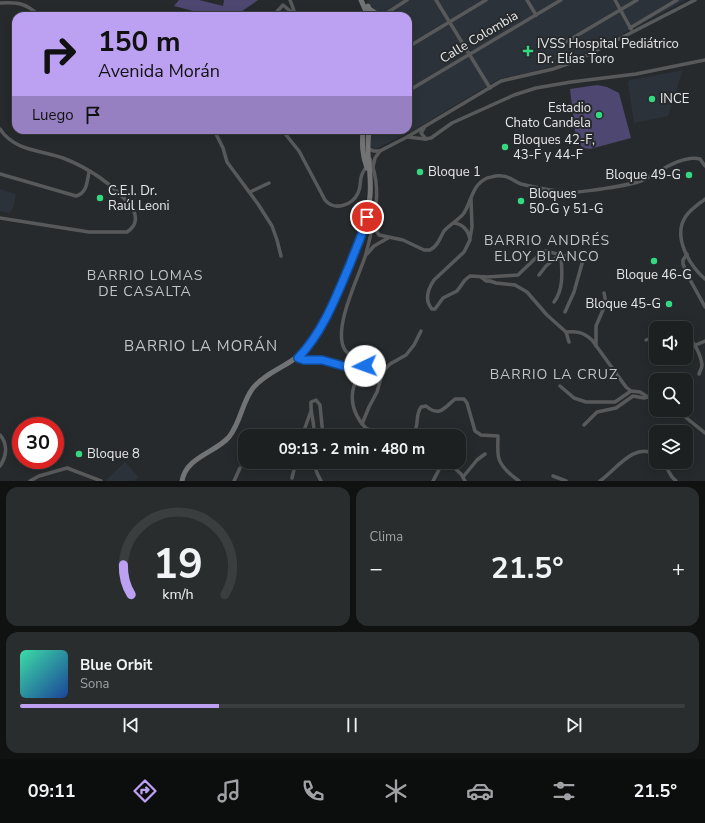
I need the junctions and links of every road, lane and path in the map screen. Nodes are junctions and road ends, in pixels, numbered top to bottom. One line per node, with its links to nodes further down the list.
1 (290, 0): 21 (street)
2 (361, 0): 22 (main road)
3 (365, 0): 15 (main road)
4 (407, 0): 25 (street)
5 (436, 0): 27 (street)
6 (486, 0): 27 (street)
7 (527, 0): 26 (street)
8 (561, 0): 26 (street, Calle Colombia)
9 (615, 0): 17 (street)
10 (637, 0): 17 (street)
11 (664, 0): 16 (street)
12 (677, 0): 16 (street)
13 (695, 0): 28 (street)
14 (0, 3): 18 (street)
15 (368, 6): 23 (main road); 24 (main road)
16 (668, 6): 28 (street)
17 (621, 10): 28 (street); 29 (street)
18 (34, 12)
19 (277, 12): 20 (street)
20 (291, 12)
21 (294, 12)
22 (366, 12)
23 (370, 12)
24 (374, 12)
25 (388, 12)
26 (536, 15): 31 (street, Calle Colombia)
27 (449, 22): 30 (street); 31 (street)
28 (632, 30): 33 (street)
29 (566, 42)
30 (412, 45)
31 (470, 54): 33 (street); 34 (street, Calle Colombia)
32 (705, 60): 45 (street)
33 (490, 88): 35 (street)
34 (412, 89)
35 (426, 125): 43 (street); 45 (street)
36 (0, 129): 53 (street)
37 (216, 134): 57 (street)
38 (285, 134): 50 (street)
39 (363, 134): 46 (main road)
40 (365, 134): 47 (main road)
41 (369, 134): 47 (main road)
42 (412, 134): 44 (street)
43 (412, 134)
44 (407, 137): 45 (street); 48 (street)
45 (427, 139)
46 (362, 143): 49 (main road); 50 (main road)
47 (368, 149): 48 (street); 49 (main road)
48 (380, 151): 52 (street)
49 (369, 157): 52 (street); 55 (main road)
50 (367, 166): 55 (main road)
51 (705, 166): 58 (street)
52 (373, 168): 60 (street)
53 (89, 172): 54 (street); 61 (street)
54 (0, 174)
55 (370, 174): 84 (main road)
56 (269, 183): 57 (street)
57 (250, 192): 66 (street)
58 (471, 196): 62 (street); 64 (street)
59 (705, 199): 65 (street)
60 (375, 216): 63 (street); 68 (street)
61 (0, 218)
62 (454, 223): 63 (street); 64 (street)
63 (389, 237): 68 (street)
64 (470, 239): 70 (street)
65 (687, 254): 71 (street); 74 (street)
66 (281, 256)
67 (560, 256): 69 (street); 70 (street); 73 (street); 75 (street)
68 (365, 257): 86 (street)
69 (539, 275)
70 (481, 277): 77 (street)
71 (705, 279)
72 (604, 293): 83 (street)
73 (554, 302)
74 (705, 308)
75 (565, 312)
76 (421, 331): 93 (street)
77 (566, 332): 81 (street); 83 (street)
78 (649, 339): 79 (street)
79 (646, 340)
80 (705, 341): 82 (street)
81 (569, 342)
82 (694, 345): 85 (street)
83 (596, 347): 89 (street)
84 (298, 358): 86 (street); 117 (main road)
85 (703, 361): 87 (street)
86 (364, 368): 93 (street)
87 (699, 374)
88 (560, 386): 89 (street)
89 (631, 391): 90 (street)
90 (648, 397): 94 (street)
91 (311, 411): 96 (street); 97 (street); 98 (street)
92 (685, 417): 101 (street)
93 (362, 424): 95 (street)
94 (584, 425)
95 (366, 428): 99 (street)
96 (305, 429)
97 (315, 429)
98 (322, 429)
99 (370, 429)
100 (416, 429): 121 (street)
101 (705, 433)
102 (0, 435): 105 (street)
103 (649, 452): 123 (street)
104 (485, 454): 114 (street)
105 (0, 466)
106 (240, 469): 118 (street)
107 (294, 469): 113 (street)
108 (316, 469): 119 (street)
109 (440, 469): 120 (street)
110 (456, 469): 114 (street)
111 (667, 469): 124 (street)
112 (553, 476): 122 (street)
113 (292, 478)
114 (464, 479)
115 (30, 481): 116 (street)
116 (101, 481)
117 (182, 481)
118 (234, 481)
119 (322, 481)
120 (433, 481)
121 (520, 481)
122 (566, 481)
123 (600, 481)
124 (676, 481)

